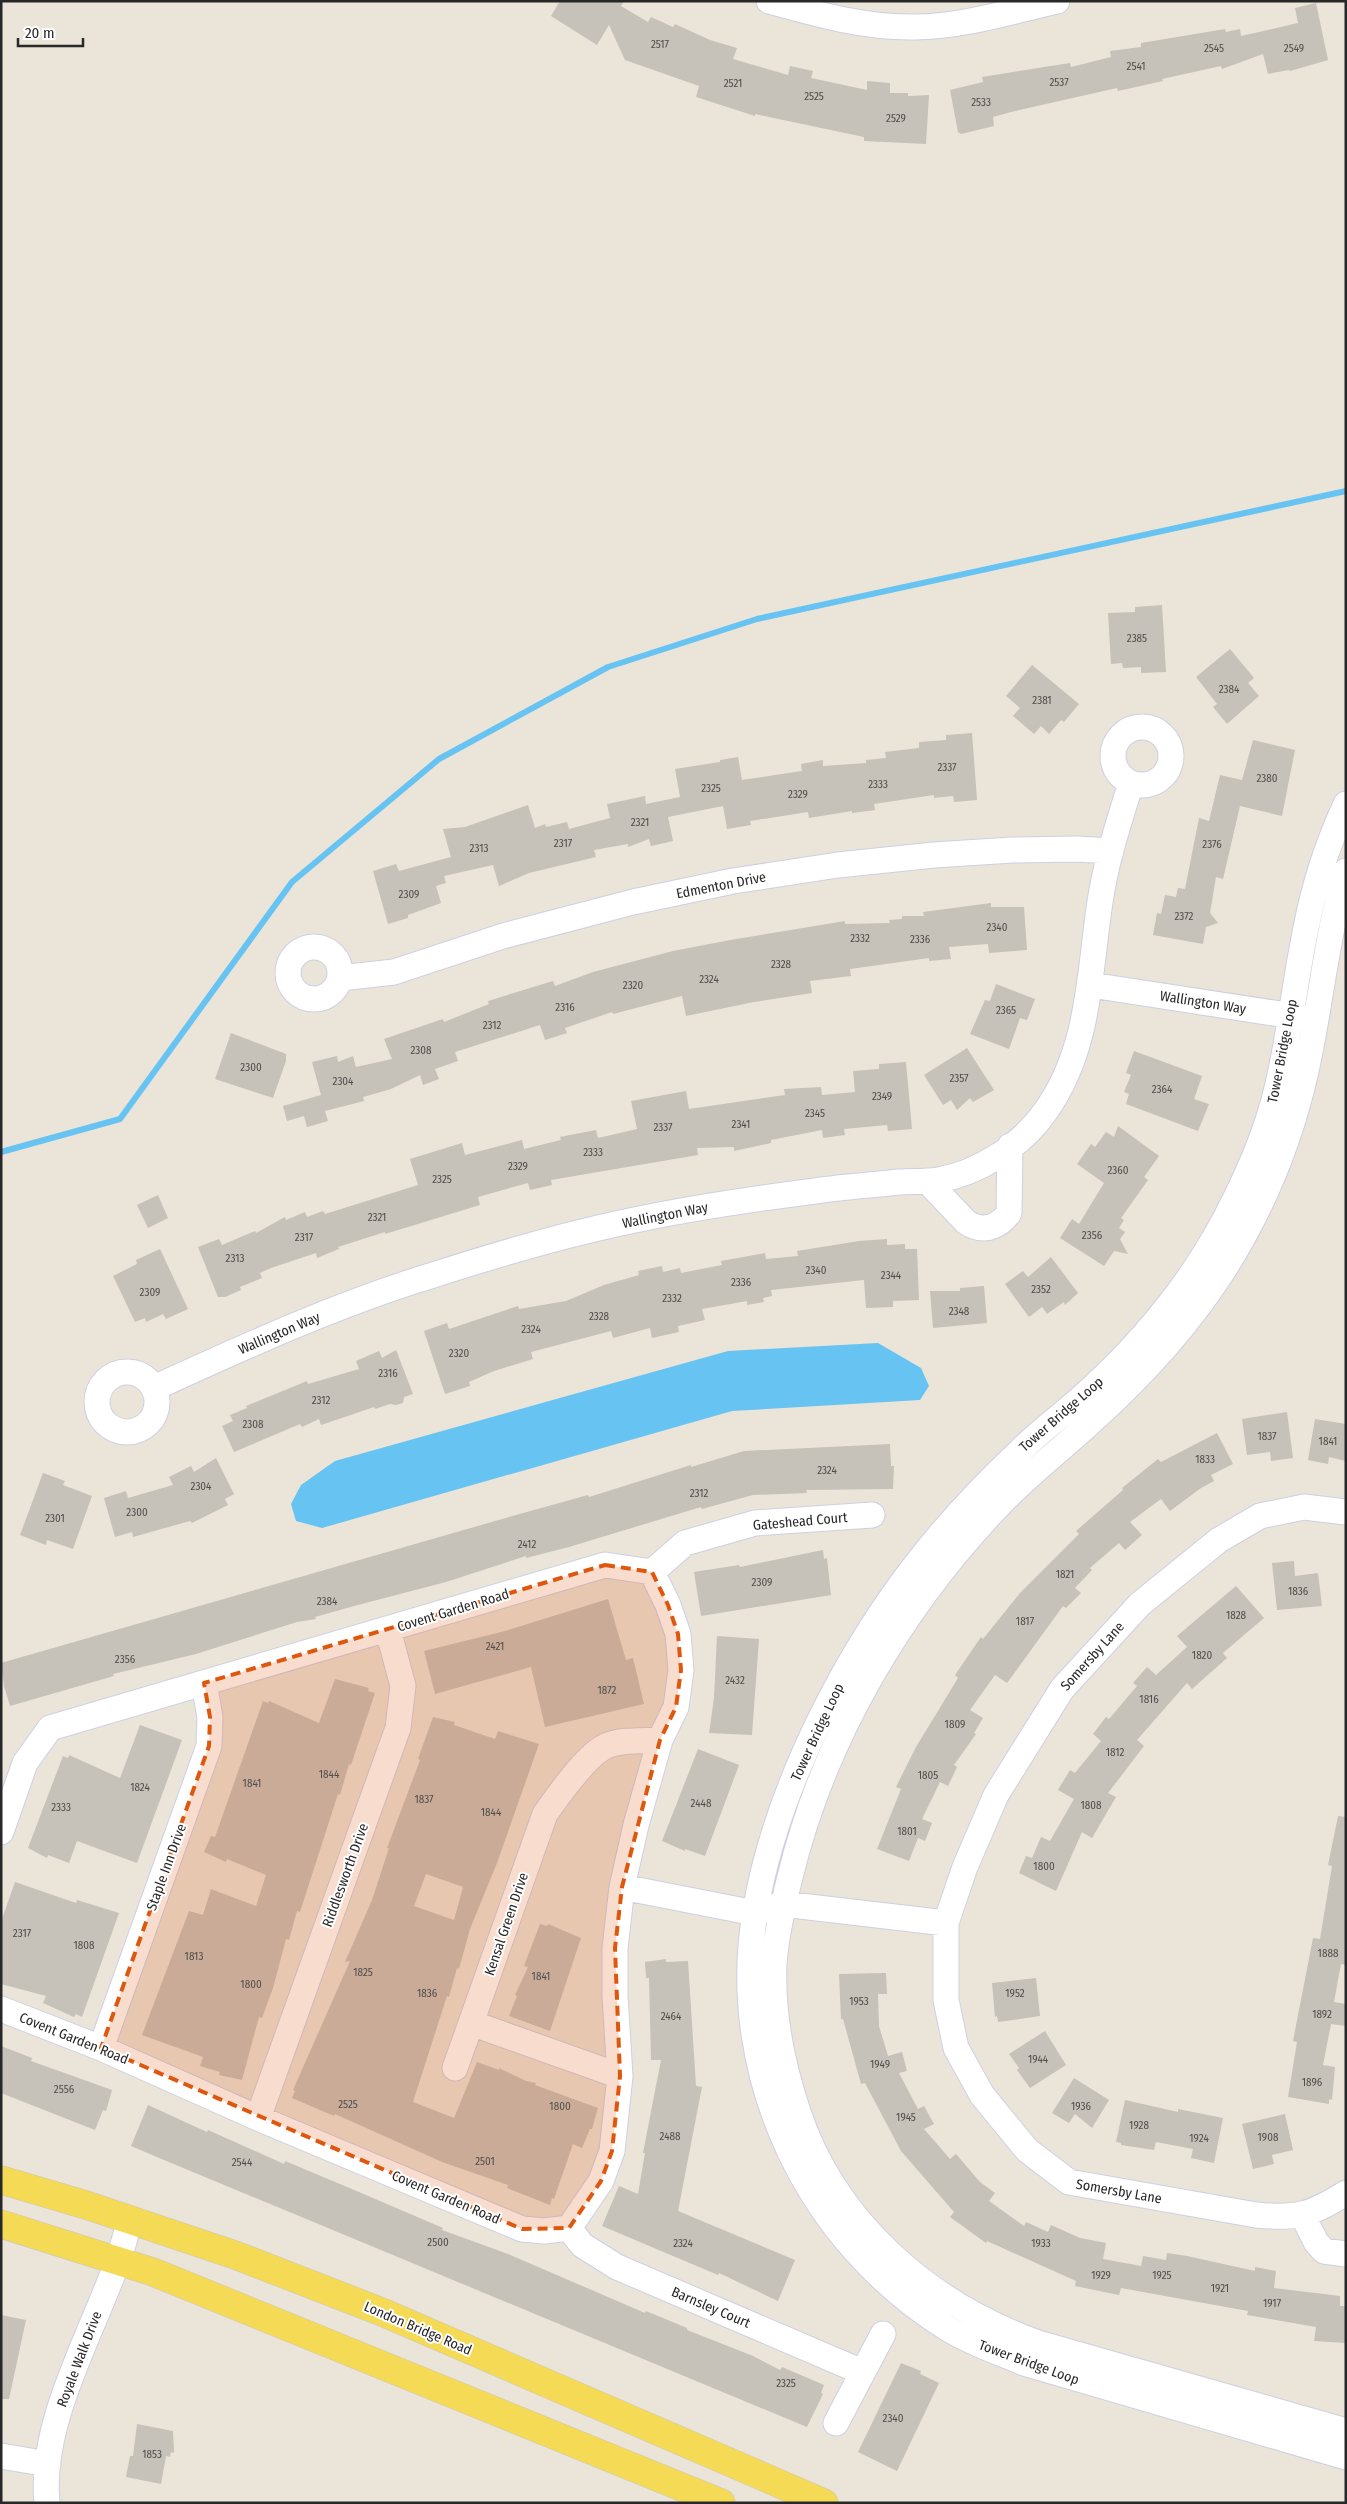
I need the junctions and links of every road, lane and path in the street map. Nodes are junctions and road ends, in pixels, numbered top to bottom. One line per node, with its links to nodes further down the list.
1 (769, 1): 2 (street)
2 (1057, 1)
3 (1131, 783): 5 (street, Wallington Way)
4 (1346, 804): 9 (street, Tower Bridge Loop)
5 (1111, 852): 7 (street, Edmenton Drive); 8 (street, Wallington Way)
6 (1346, 871): 10 (street, Tower Bridge Loop)
7 (340, 978)
8 (1091, 985): 9 (street, Wallington Way); 11 (street, Wallington Way)
9 (1290, 1015): 10 (street, Wallington Way); 23 (street, Tower Bridge Loop)
10 (1315, 1020): 22 (street, Tower Bridge Loop)
11 (1010, 1146): 12 (street, Wallington Way); 12 (street)
12 (927, 1180): 13 (street, Wallington Way)
13 (154, 1388)
14 (1346, 1512): 24 (street, Somersby Lane)
15 (872, 1515): 16 (street, Gateshead Court)
16 (652, 1572): 17 (street, Covent Garden Road); 19 (street)
17 (388, 1630): 18 (street, Covent Garden Road); 30 (street, Riddlesworth Drive)
18 (204, 1682): 20 (street, Covent Garden Road); 27 (street, Staple Inn Drive)
19 (660, 1740): 21 (street); 26 (street, Kensal Green Drive)
20 (1, 1832)
21 (622, 1887): 23 (street); 29 (street)
22 (783, 1904): 23 (street); 24 (street); 42 (street, Tower Bridge Loop)
23 (755, 1913): 44 (street, Tower Bridge Loop)
24 (946, 1923): 33 (street, Somersby Lane)
25 (1, 2009): 27 (street, Covent Garden Road)
26 (471, 2023): 28 (street, Kensal Green Drive); 29 (street)
27 (101, 2048): 30 (street, Covent Garden Road)
28 (455, 2068)
29 (620, 2076): 36 (street)
30 (258, 2118): 36 (street, Covent Garden Road)
31 (1, 2180): 34 (main road, London Bridge Road)
32 (1346, 2193): 33 (street, Somersby Lane)
33 (1302, 2214): 37 (street)
34 (130, 2220): 38 (street, Royale Walk Drive); 48 (main road, London Bridge Road)
35 (1, 2224): 38 (main road)
36 (569, 2228): 40 (street, Barnsley Court)
37 (1346, 2254)
38 (118, 2260): 45 (street, Royale Walk Drive); 47 (main road)
39 (882, 2334): 40 (street)
40 (862, 2372): 41 (street)
41 (836, 2423)
42 (1346, 2431)
43 (1, 2456): 45 (street)
44 (1346, 2457)
45 (48, 2464): 46 (street, Royale Walk Drive)
46 (47, 2503)
47 (721, 2503)
48 (824, 2503)

